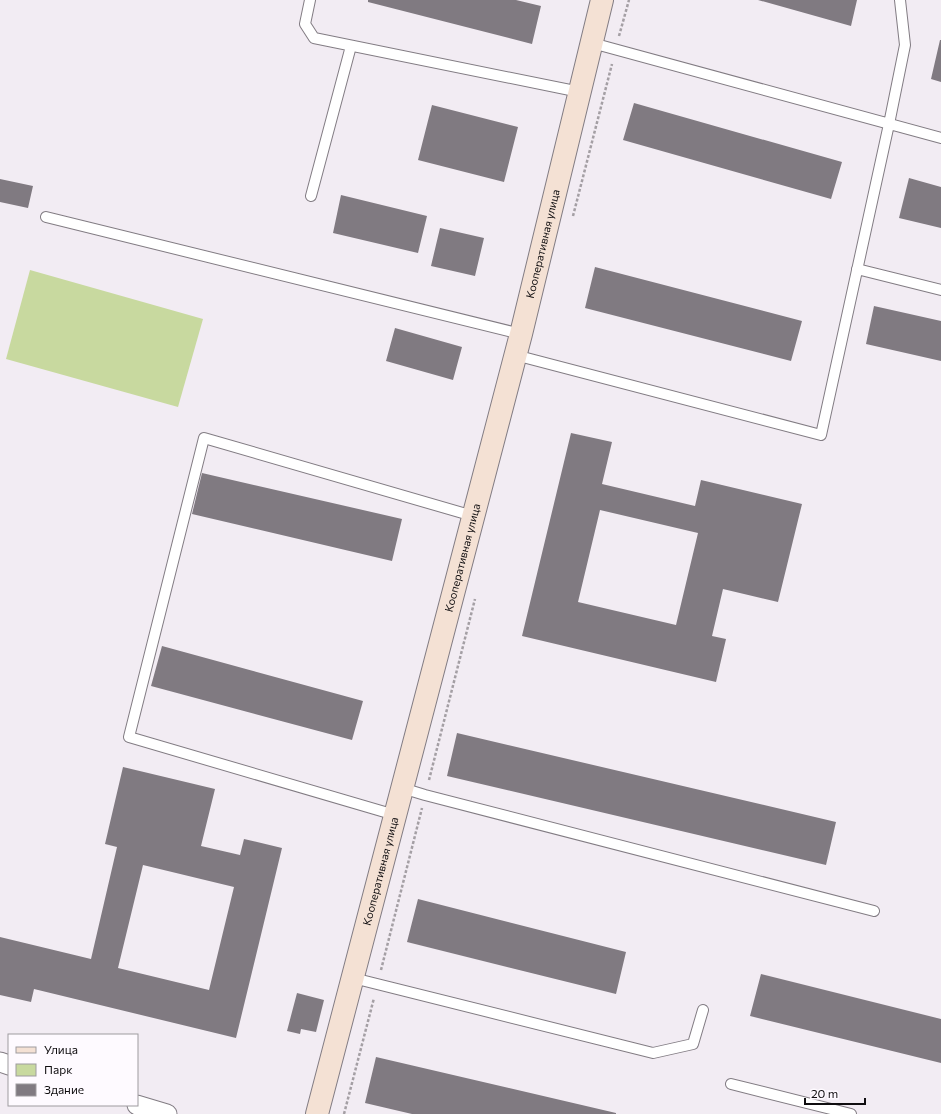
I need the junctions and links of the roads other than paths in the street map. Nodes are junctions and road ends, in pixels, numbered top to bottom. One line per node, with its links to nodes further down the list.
1 (310, 0): 5 (lane)
2 (602, 0): 4 (street, Кооперативная улица)
3 (900, 0): 7 (lane)
4 (592, 43): 6 (street, Кооперативная улица); 7 (lane)
5 (351, 46): 6 (lane); 9 (lane)
6 (580, 92): 13 (street, Кооперативная улица)
7 (889, 124): 8 (lane); 11 (lane)
8 (941, 138)
9 (310, 196)
10 (46, 217): 13 (lane)
11 (857, 269): 12 (lane); 14 (lane)
12 (941, 290)
13 (521, 334): 14 (street, Кооперативная улица)
14 (515, 355): 15 (street, Кооперативная улица)
15 (473, 516): 16 (street, Кооперативная улица); 17 (lane)
16 (402, 788): 17 (street, Кооперативная улица); 18 (lane)
17 (395, 815): 19 (street, Кооперативная улица)
18 (874, 911)
19 (353, 978): 20 (lane); 24 (street, Кооперативная улица)
20 (703, 1010)
21 (731, 1084): 25 (lane)
22 (138, 1105): 23 (street)
23 (167, 1114)
24 (317, 1114)
25 (851, 1114)

